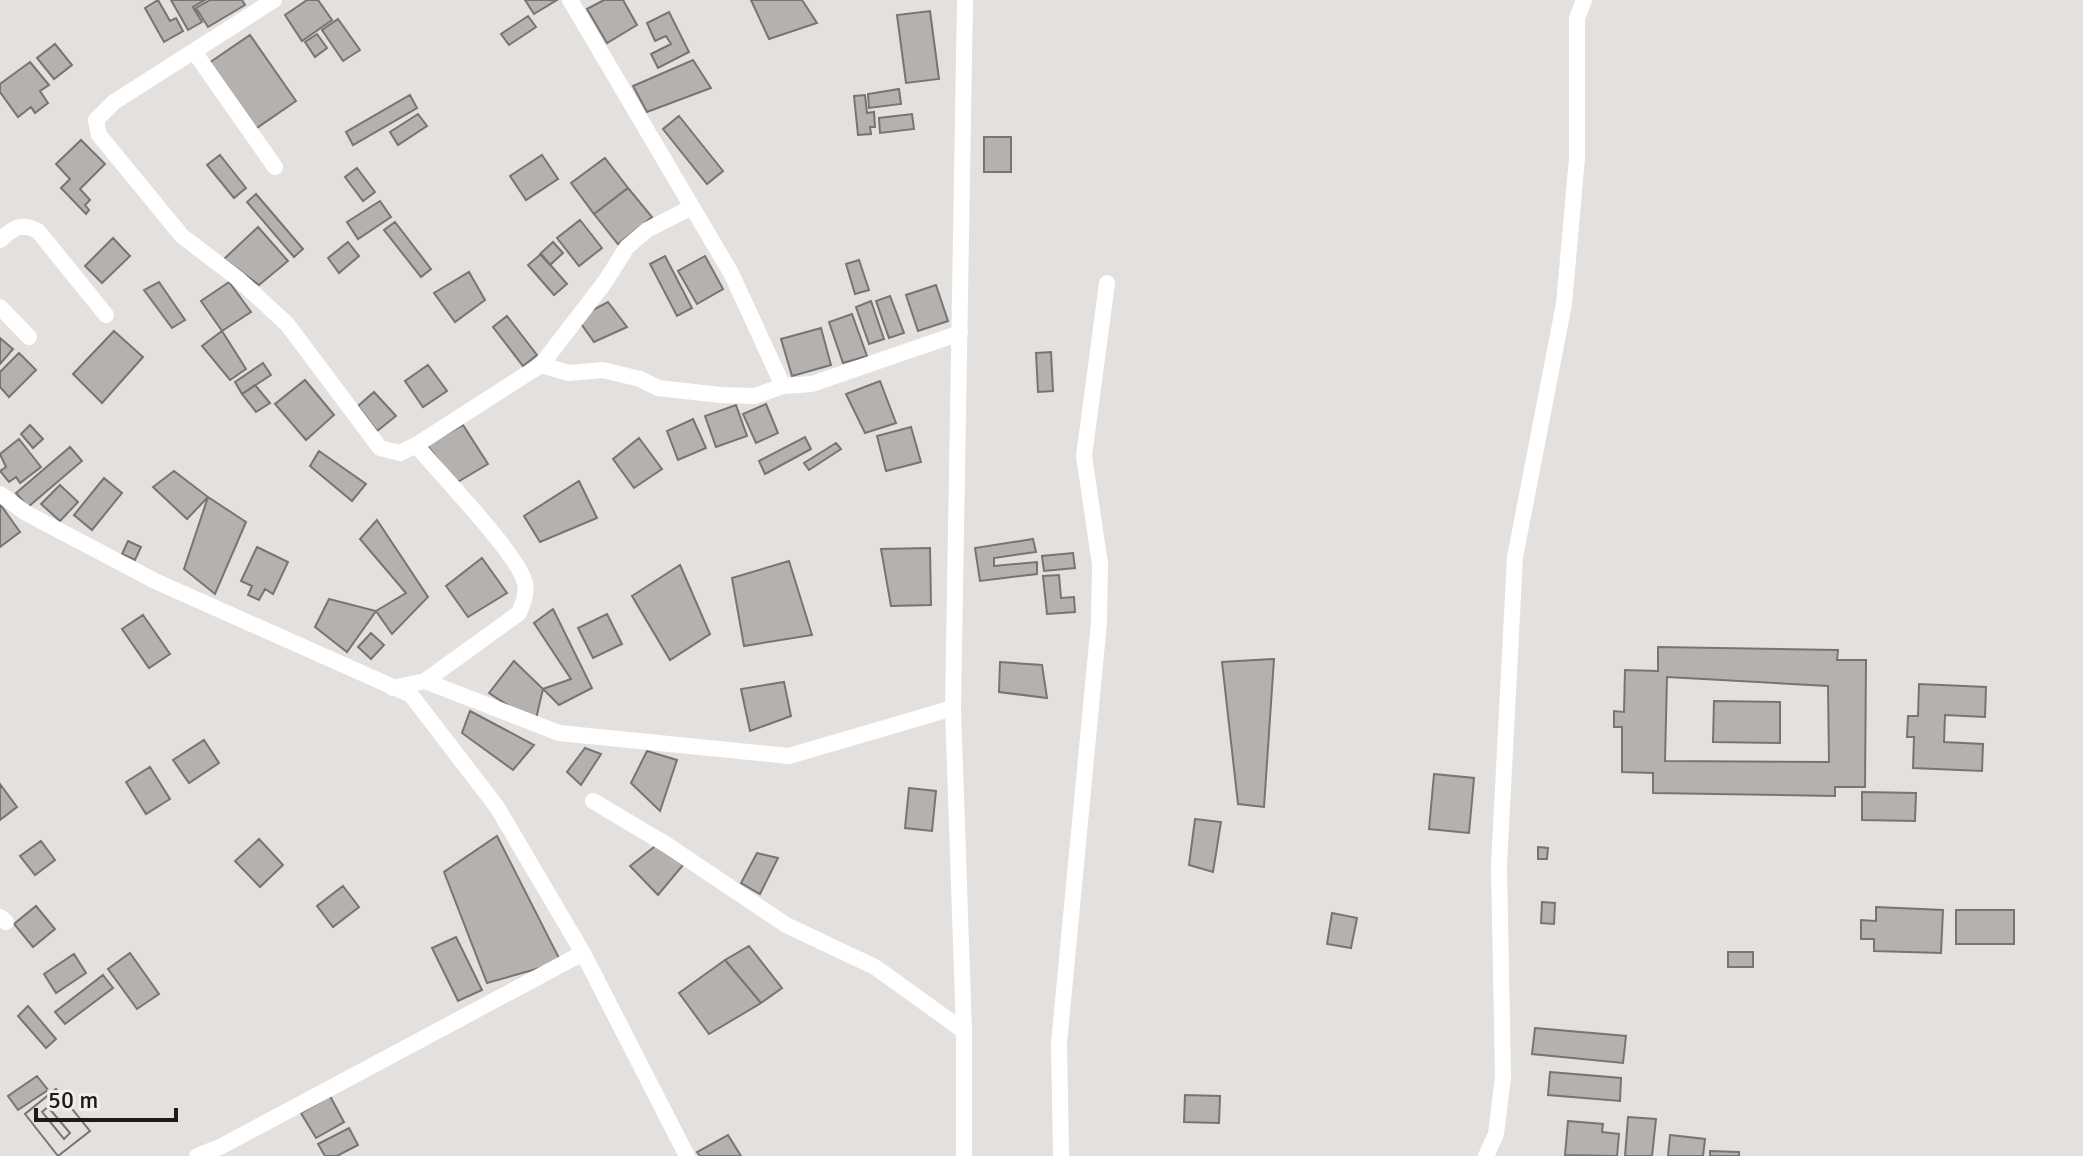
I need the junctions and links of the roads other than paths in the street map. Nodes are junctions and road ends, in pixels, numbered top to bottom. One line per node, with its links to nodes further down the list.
1 (274, 0): 5 (street)
2 (570, 0): 7 (street)
3 (965, 0): 12 (street)
4 (1584, 0): 28 (street)
5 (195, 53): 6 (street); 16 (street)
6 (275, 167)
7 (692, 207): 14 (street); 15 (street)
8 (0, 240): 11 (street)
9 (1107, 283): 27 (street)
10 (0, 307): 13 (street)
11 (106, 315)
12 (960, 333): 15 (street); 20 (street)
13 (29, 337)
14 (541, 365): 15 (street); 16 (street)
15 (783, 386)
16 (416, 445): 18 (street)
17 (0, 494): 19 (street)
18 (425, 681): 19 (street); 20 (street)
19 (393, 688): 22 (street)
20 (953, 708): 23 (street)
21 (593, 801): 23 (street)
22 (583, 953): 24 (street); 25 (street)
23 (964, 1031): 26 (street)
24 (197, 1156)
25 (687, 1156)
26 (964, 1156)
27 (1061, 1156)
28 (1486, 1156)

